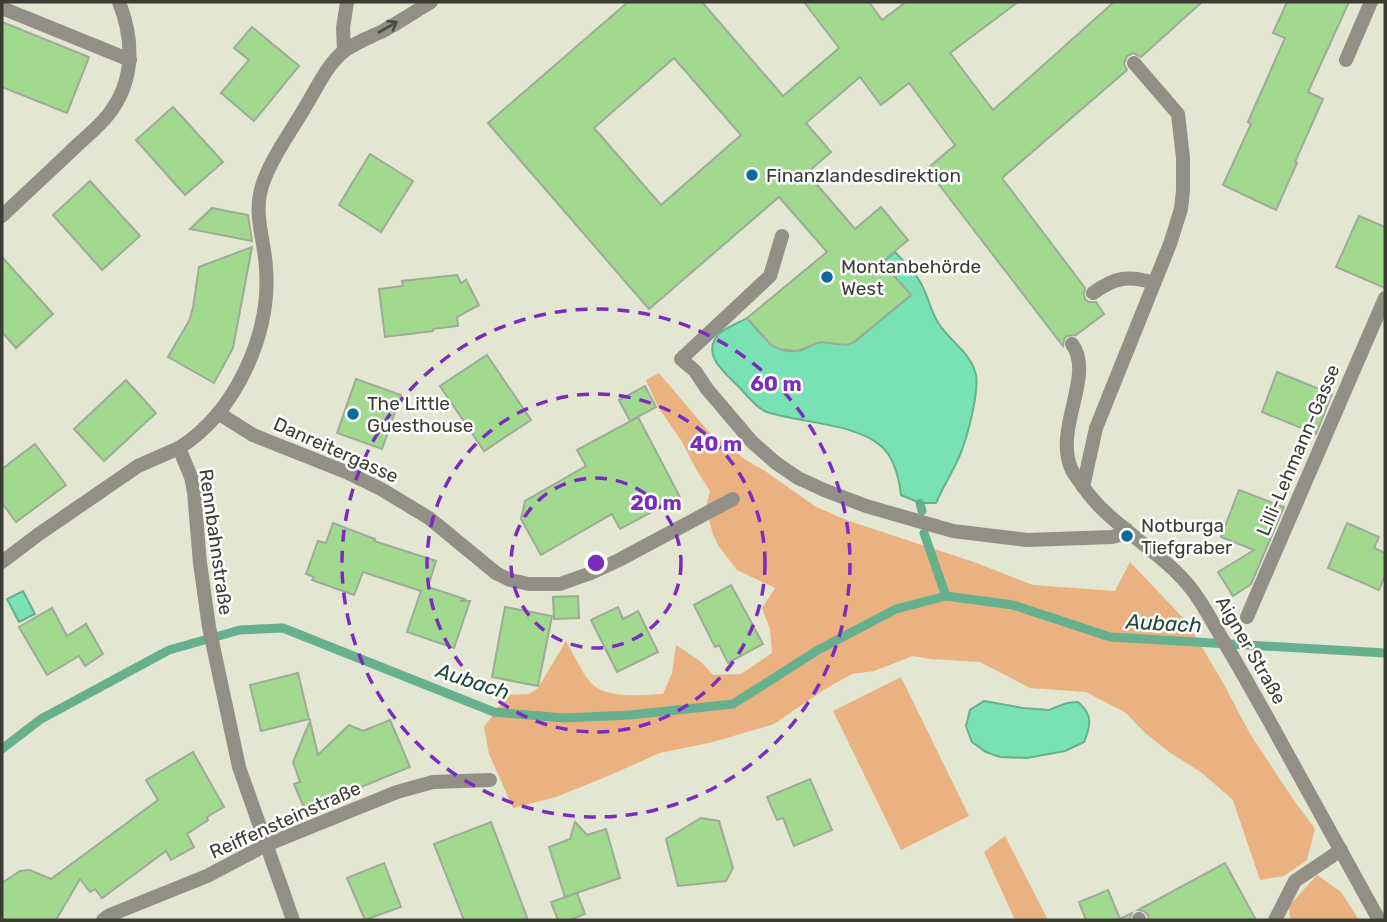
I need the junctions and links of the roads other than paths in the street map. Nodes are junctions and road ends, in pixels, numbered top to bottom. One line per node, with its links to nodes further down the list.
1 (119, 2): 7 (street)
2 (347, 2): 6 (street)
3 (431, 2): 6 (street, one-way to 3)
4 (1371, 2): 8 (street)
5 (2, 8): 7 (street)
6 (344, 50): 16 (street, Rennbahnstraße)
7 (130, 60): 10 (street)
8 (1346, 60)
9 (1134, 63): 12 (street)
10 (2, 216)
11 (782, 236): 20 (street)
12 (1154, 283): 13 (street); 18 (street)
13 (1093, 293)
14 (1385, 298): 22 (street, Lilli-Lehmann-Gasse)
15 (1072, 344): 18 (street, Aigner Straße)
16 (218, 413): 17 (street, Rennbahnstraße); 19 (street, Danreitergasse)
17 (179, 448): 21 (street); 24 (street, Rennbahnstraße)
18 (1083, 486): 20 (street, Aigner Straße)
19 (733, 499)
20 (1126, 529): 25 (street, Aigner Straße)
21 (2, 562)
22 (1247, 617)
23 (490, 780): 24 (street, Reiffensteinstraße)
24 (266, 845): 26 (street, Reiffensteinstraße); 27 (street, Rennbahnstraße)
25 (1341, 850): 28 (street); 29 (street, Aigner Straße)
26 (103, 920)
27 (293, 920)
28 (1275, 920)
29 (1379, 920)

